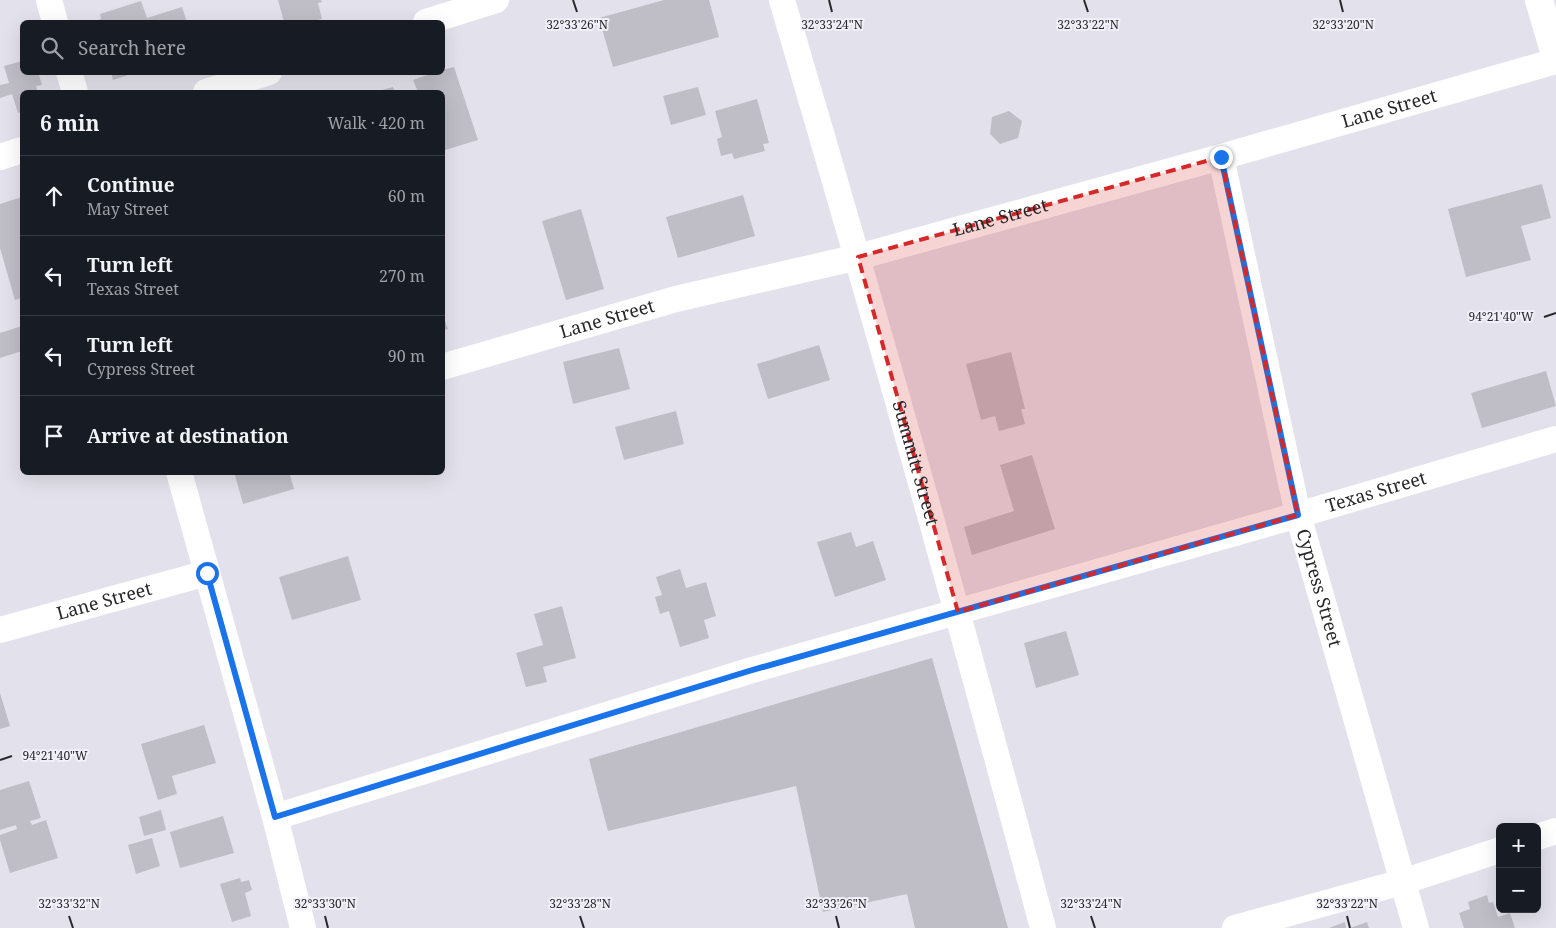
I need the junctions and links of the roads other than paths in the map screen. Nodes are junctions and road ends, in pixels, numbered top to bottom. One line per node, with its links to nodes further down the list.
1 (49, 0): 5 (street)
2 (496, 0): 6 (street)
3 (782, 0): 15 (street, Summitt Street)
4 (1539, 0): 7 (street)
5 (54, 20)
6 (432, 20)
7 (1556, 59): 14 (street, Lane Street)
8 (70, 75): 10 (street)
9 (259, 75): 11 (street)
10 (74, 90)
11 (212, 90)
12 (20, 151): 13 (street)
13 (0, 157)
14 (1221, 157): 15 (street, Lane Street); 19 (street, Cypress Street)
15 (858, 257): 16 (street, Lane Street); 21 (street, Summitt Street)
16 (445, 366)
17 (1556, 439): 19 (street, Texas Street)
18 (180, 475): 20 (street)
19 (1298, 515): 21 (street, Texas Street); 27 (street, Cypress Street)
20 (207, 573): 22 (street, Lane Street); 23 (street)
21 (958, 612): 23 (street, Texas Street); 29 (street, Summitt Street)
22 (0, 630)
23 (275, 817): 28 (street)
24 (1556, 831): 25 (street)
25 (1541, 837)
26 (1496, 851): 27 (street)
27 (1402, 882): 30 (street); 31 (street, Cypress Street)
28 (303, 928)
29 (1043, 928)
30 (1235, 928)
31 (1416, 928)

